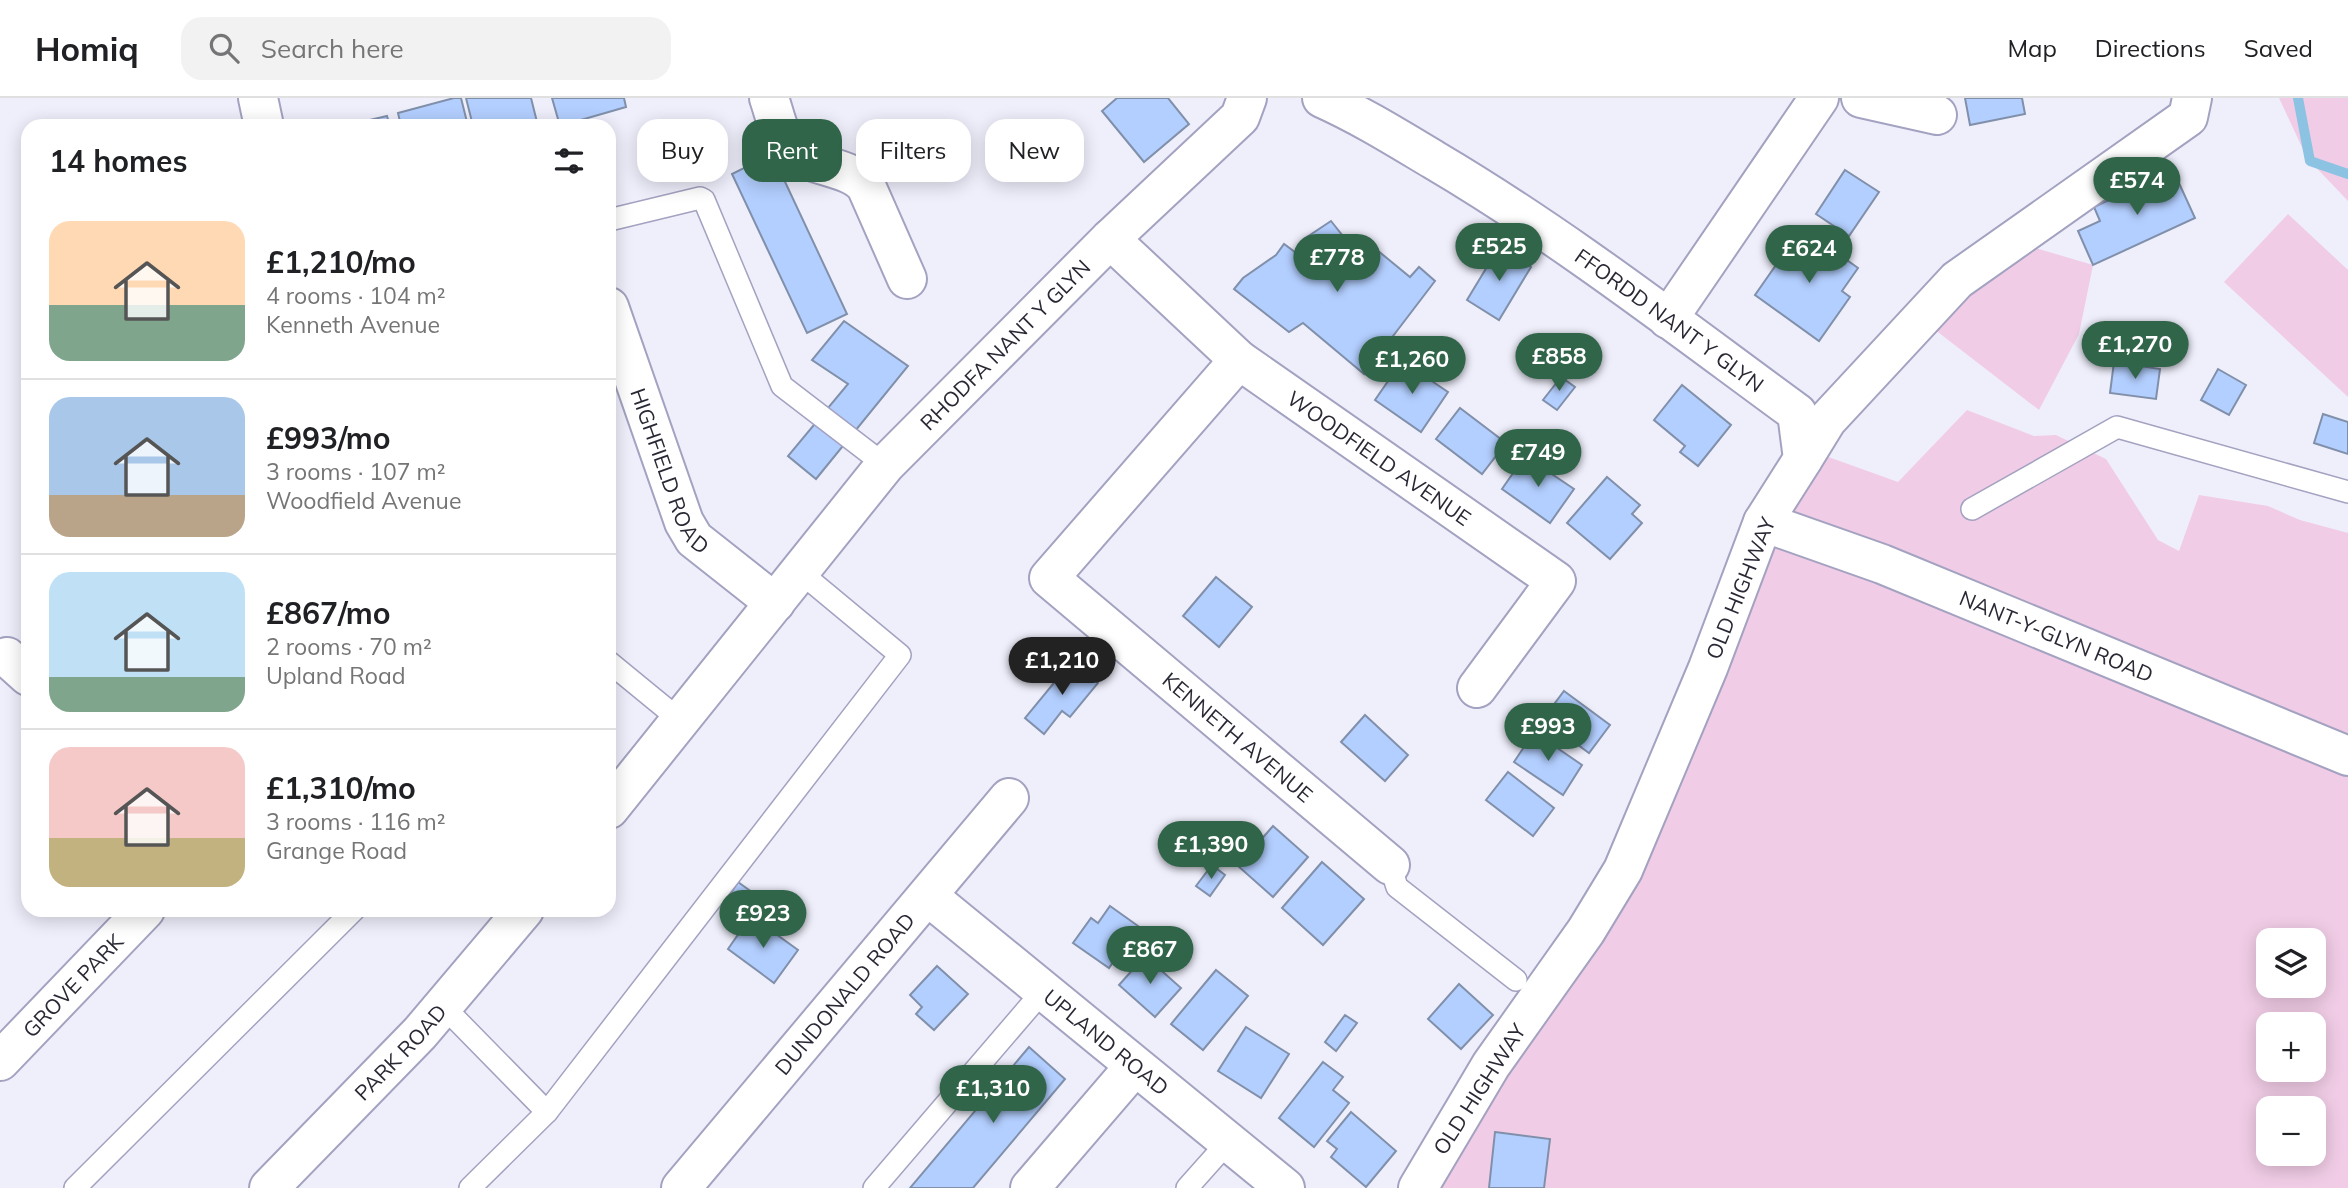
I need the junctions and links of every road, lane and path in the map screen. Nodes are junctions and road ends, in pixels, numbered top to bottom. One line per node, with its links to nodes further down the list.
1 (258, 98): 9 (street)
2 (769, 98): 12 (street)
3 (1247, 98): 11 (street, RHODFA NANT Y GLYN)
4 (1322, 98): 13 (street, FFORDD NANT Y GLYN)
5 (1819, 98): 13 (street)
6 (1861, 98): 8 (street)
7 (2192, 98): 16 (street, OLD HIGHWAY)
8 (1937, 115)
9 (262, 119)
10 (616, 218): 17 (lane)
11 (1110, 239): 15 (street, WOODFIELD AVENUE); 17 (street, RHODFA NANT Y GLYN)
12 (907, 279)
13 (1668, 319): 16 (street, FFORDD NANT Y GLYN)
14 (616, 327): 22 (street, HIGHFIELD ROAD)
15 (1239, 360): 24 (street, WOODFIELD AVENUE); 29 (street, KENNETH AVENUE)
16 (1803, 459): 20 (street, OLD HIGHWAY)
17 (885, 465): 21 (street, RHODFA NANT Y GLYN)
18 (2348, 492): 19 (lane)
19 (1972, 509)
20 (1763, 522): 26 (street, NANT-Y-GLYN ROAD); 49 (street, OLD HIGHWAY)
21 (800, 572): 22 (street, RHODFA NANT Y GLYN); 39 (lane)
22 (775, 603): 25 (street)
23 (616, 668): 25 (lane)
24 (1477, 688)
25 (681, 721): 28 (street)
26 (2348, 756)
27 (1009, 798): 30 (street, DUNDONALD ROAD)
28 (616, 800)
29 (1390, 864): 34 (lane)
30 (929, 897): 35 (street, UPLAND ROAD); 44 (street, DUNDONALD ROAD)
31 (138, 917): 37 (street, GROVE PARK)
32 (347, 917): 41 (lane)
33 (518, 917): 36 (street, PARK ROAD)
34 (1516, 980)
35 (1043, 991): 38 (street, UPLAND ROAD); 45 (lane)
36 (443, 1006): 39 (lane); 42 (street, PARK ROAD)
37 (6, 1041)
38 (1134, 1067): 40 (street, UPLAND ROAD); 46 (street)
39 (547, 1112): 43 (lane)
40 (1228, 1142): 47 (lane); 48 (street, UPLAND ROAD)
41 (75, 1188)
42 (269, 1188)
43 (470, 1188)
44 (681, 1188)
45 (874, 1188)
46 (1030, 1188)
47 (1187, 1188)
48 (1285, 1188)
49 (1418, 1188)

